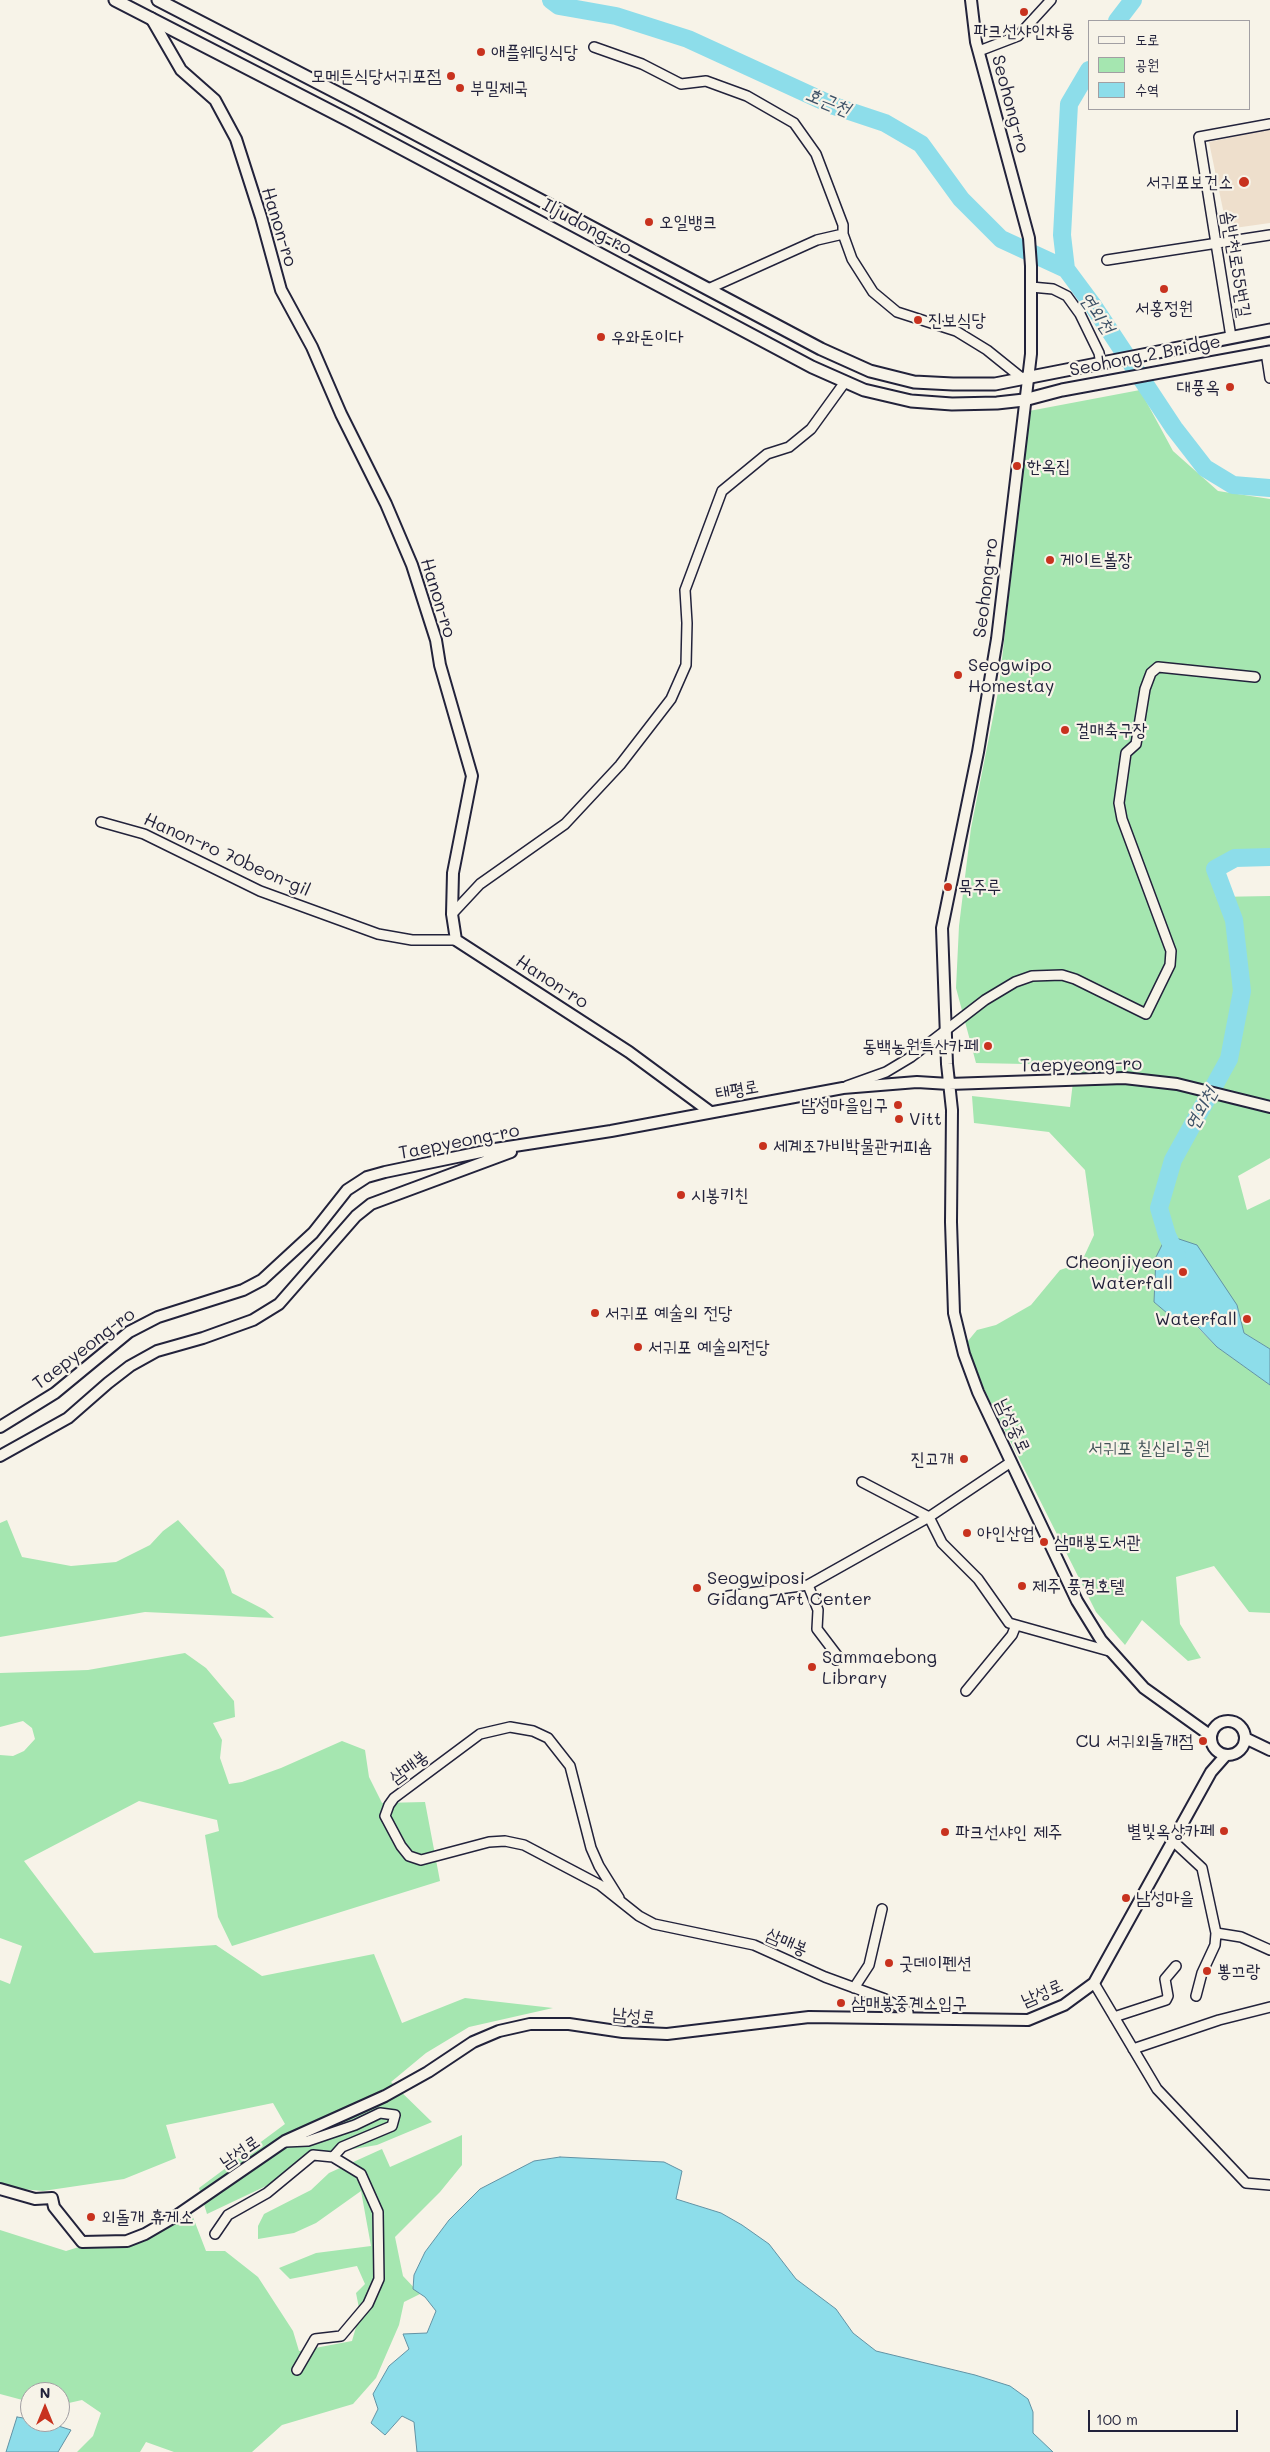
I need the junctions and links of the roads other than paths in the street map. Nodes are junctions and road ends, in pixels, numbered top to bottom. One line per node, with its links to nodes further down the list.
1 (115, 0): 5 (main road, Iljudong-ro)
2 (158, 0): 14 (main road, Iljudong-ro)
3 (971, 0): 7 (street, Seohong-ro)
4 (1051, 0): 7 (street)
5 (151, 18): 22 (main road, Iljudong-ro); 27 (street, Hanon-ro)
6 (594, 47): 9 (street)
7 (980, 51): 13 (street, Seohong-ro)
8 (1270, 124): 11 (street, 솜반천로55번길)
9 (843, 234): 14 (street); 20 (street)
10 (1270, 235): 11 (street)
11 (1216, 244): 12 (street); 16 (street, 솜반천로55번길)
12 (1107, 260)
13 (1031, 288): 18 (street); 20 (street, Seohong-ro)
14 (708, 290): 20 (main road, Iljudong-ro)
15 (1270, 330): 16 (main road)
16 (1231, 338): 18 (main road, Seohong 2 Bridge)
17 (1268, 352): 21 (street); 23 (main road, Seohong 2 Bridge)
18 (1101, 364): 19 (main road, Seohong 2 Bridge)
19 (1058, 372): 20 (main road, Iljudong-ro)
20 (1026, 378): 24 (street, Seohong-ro)
21 (1270, 378)
22 (845, 382): 24 (main road, Iljudong-ro); 27 (street)
23 (1062, 390): 24 (main road, Iljudong-ro)
24 (1024, 400): 29 (street, Seohong-ro)
25 (1255, 677): 29 (street)
26 (102, 822): 28 (street, Hanon-ro 70beon-gil)
27 (452, 914): 28 (street, Hanon-ro)
28 (456, 940): 33 (street, Hanon-ro)
29 (945, 1029): 30 (street, Seohong-ro); 31 (street)
30 (949, 1084): 31 (street, 태평로); 32 (street, Taepyeong-ro); 37 (street, 남성중로)
31 (843, 1088): 33 (street, 태평로)
32 (1270, 1107)
33 (708, 1111): 34 (street, 태평로)
34 (532, 1145): 35 (street, Taepyeong-ro); 36 (street, Taepyeong-ro)
35 (0, 1427)
36 (0, 1456)
37 (1011, 1462): 39 (street); 43 (street, 남성중로)
38 (862, 1482): 39 (street)
39 (929, 1518): 40 (street); 42 (street)
40 (808, 1585): 41 (street); 44 (street)
41 (728, 1596)
42 (1016, 1625): 43 (street); 45 (street)
43 (1109, 1650): 46 (street, 남성중로)
44 (836, 1660)
45 (966, 1691)
46 (1213, 1732): 47 (street, 남성중로); 49 (street)
47 (1243, 1743): 48 (street); 50 (street)
48 (1267, 1749)
49 (1216, 1750): 50 (street); 51 (street, 남성로)
50 (1226, 1755): 51 (street, 남성로)
51 (1212, 1770): 52 (street, 남성로)
52 (1174, 1842): 55 (street); 58 (street, 남성로)
53 (619, 1898): 53 (street, 삼매봉); 59 (street, 삼매봉)
54 (882, 1909): 59 (street)
55 (1216, 1933): 56 (street); 60 (street)
56 (1270, 1950)
57 (1176, 1966): 62 (street)
58 (1094, 1983): 62 (street); 63 (street, 남성로)
59 (854, 1988): 63 (street, 삼매봉)
60 (1196, 1996)
61 (1270, 2007): 64 (street)
62 (1114, 2017): 64 (street)
63 (908, 2018): 65 (street, 남성로)
64 (1133, 2049): 67 (street)
65 (285, 2141): 66 (street); 68 (street, 남성로)
66 (333, 2156): 69 (street); 70 (street)
67 (1270, 2185)
68 (0, 2189)
69 (215, 2234)
70 (297, 2370)

